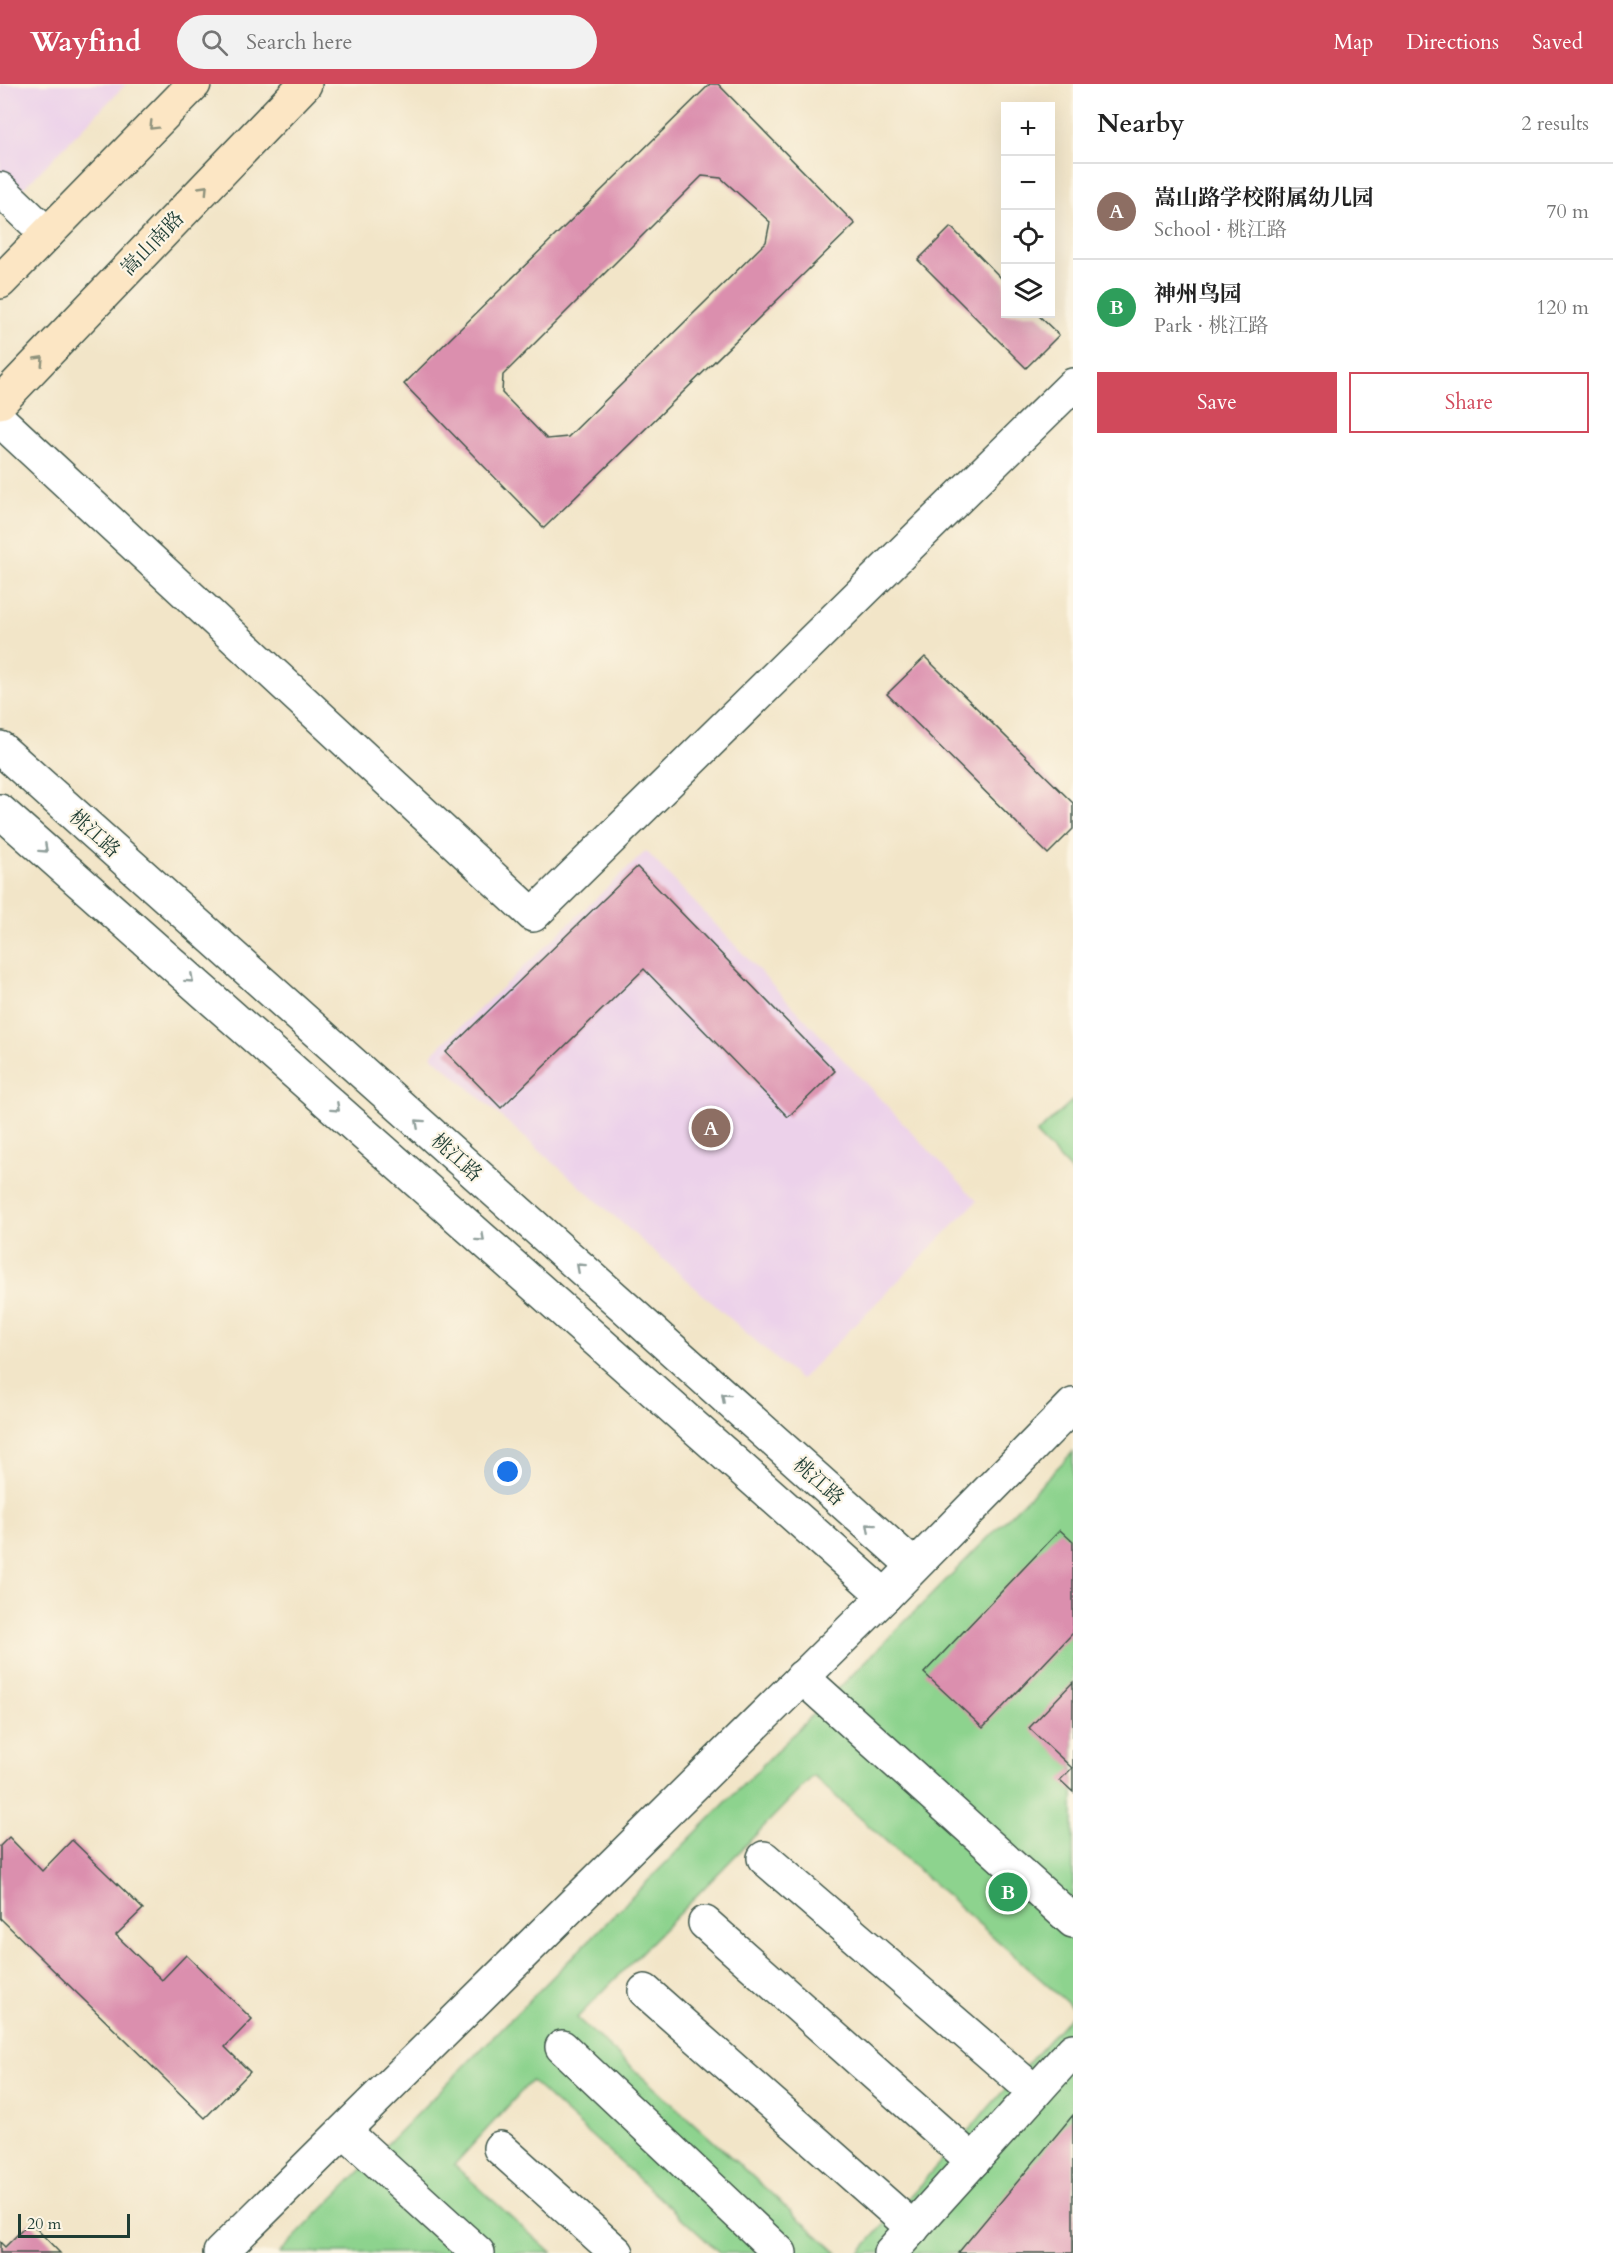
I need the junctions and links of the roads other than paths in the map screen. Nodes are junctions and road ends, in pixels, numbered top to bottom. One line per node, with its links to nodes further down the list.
1 (194, 84): 4 (main road, one-way to 4)
2 (305, 84): 7 (main road, 嵩山南路, one-way to 2)
3 (0, 189): 4 (street)
4 (47, 234): 5 (main road)
5 (0, 282)
6 (1073, 385): 8 (street)
7 (0, 402)
8 (0, 420)
9 (0, 748): 12 (street, 桃江路, one-way to 9)
10 (0, 811): 13 (street, one-way to 13)
11 (1073, 1405): 12 (street)
12 (914, 1566): 13 (street)
13 (885, 1596): 14 (street)
14 (802, 1677): 16 (street); 22 (street)
15 (764, 1858): 21 (street)
16 (1073, 1921)
17 (705, 1923): 24 (street)
18 (645, 1991): 25 (street)
19 (562, 2047): 29 (street)
20 (1073, 2050): 21 (street)
21 (1035, 2092): 24 (street)
22 (344, 2131): 26 (street); 27 (street)
23 (500, 2148): 28 (street)
24 (973, 2161): 25 (street)
25 (913, 2228): 30 (street)
26 (220, 2253)
27 (478, 2253)
28 (617, 2253)
29 (780, 2253)
30 (890, 2253)

